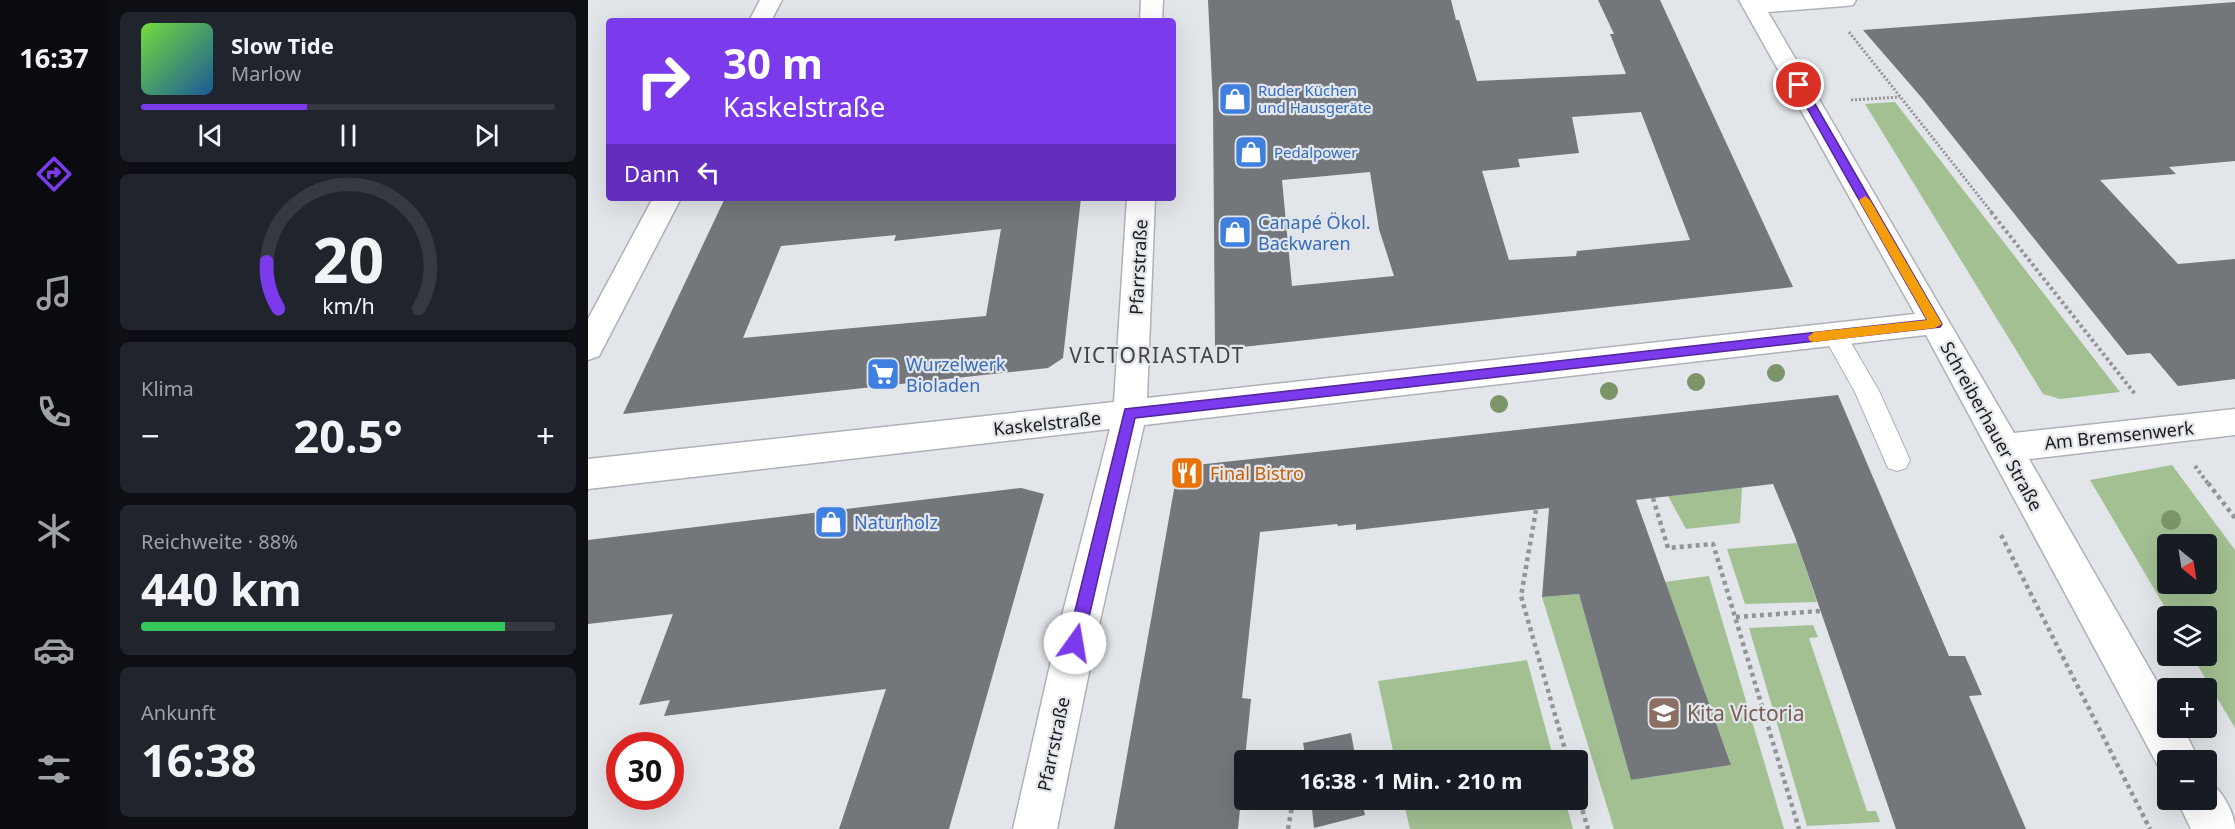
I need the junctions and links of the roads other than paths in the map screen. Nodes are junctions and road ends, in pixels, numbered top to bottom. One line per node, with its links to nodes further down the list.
1 (771, 0): 5 (street)
2 (1152, 0): 6 (street)
3 (1845, 0): 4 (street)
4 (1752, 3): 9 (street, Schreiberhauer Straße)
5 (762, 18)
6 (1151, 18)
7 (665, 201): 11 (street)
8 (1141, 201): 12 (street, Pfarrstraße)
9 (1935, 324): 10 (street, Kaskelstraße); 14 (street, Schreiberhauer Straße)
10 (1835, 335): 12 (street, Kaskelstraße); 15 (lane)
11 (588, 348)
12 (1130, 413): 16 (street, Kaskelstraße); 19 (street, Pfarrstraße)
13 (2235, 422): 14 (street, Am Bremsenwerk)
14 (2004, 448): 17 (street, Schreiberhauer Straße)
15 (1898, 460)
16 (588, 474)
17 (2172, 750)
18 (2205, 810): 20 (street)
19 (1035, 829)
20 (2216, 829)

